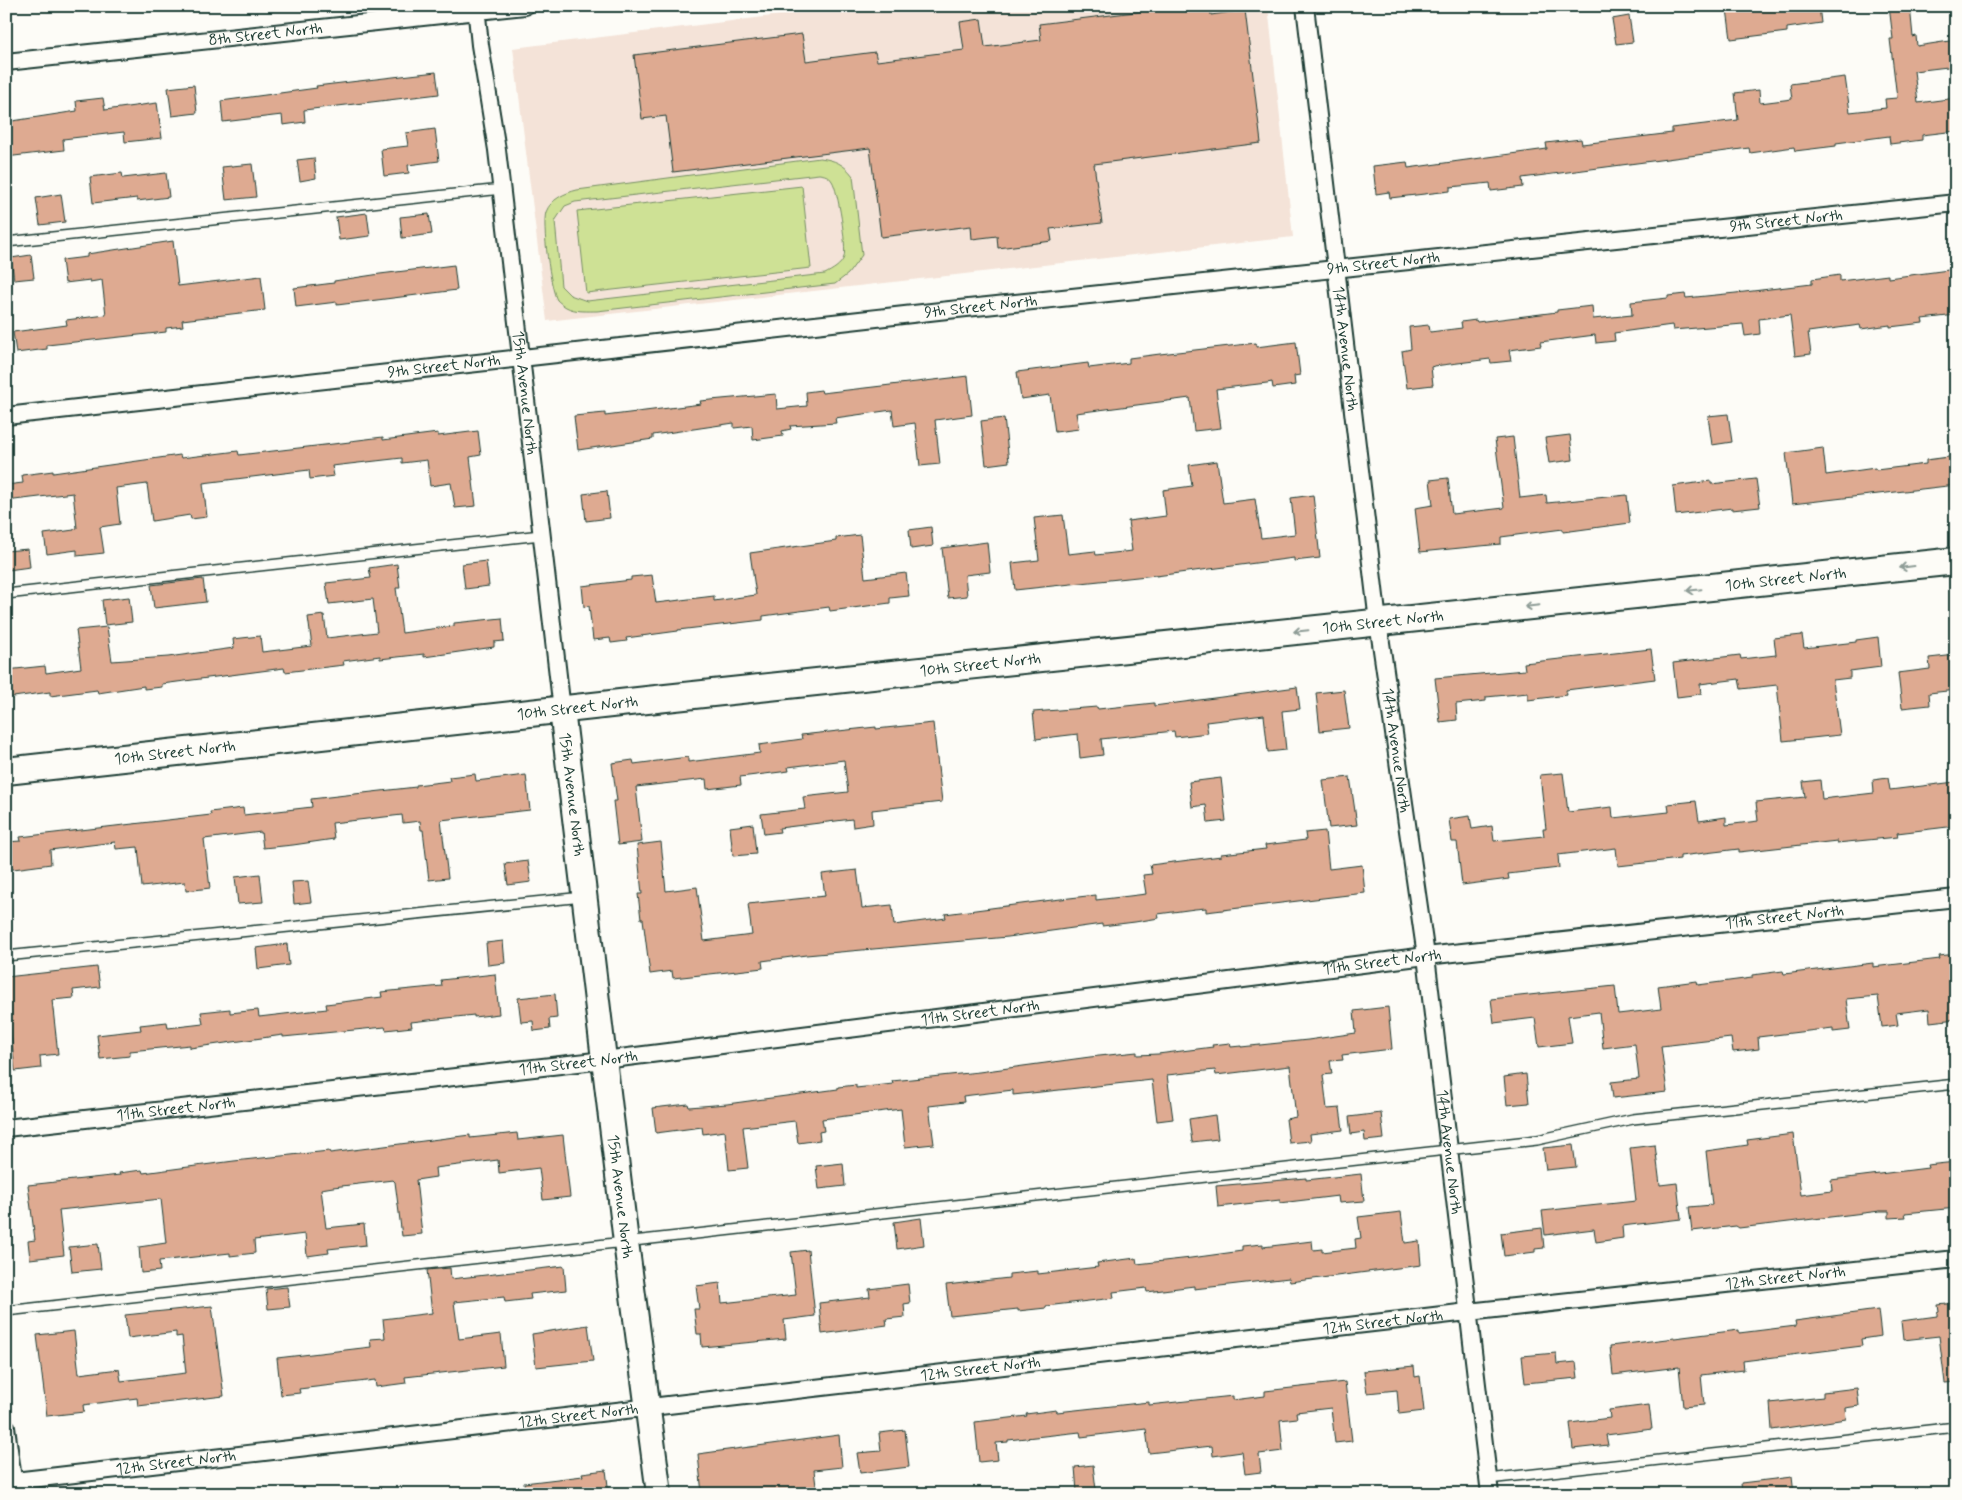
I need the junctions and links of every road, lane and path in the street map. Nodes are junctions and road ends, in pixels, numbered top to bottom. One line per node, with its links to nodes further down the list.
1 (525, 6): 3 (street, 8th Street North)
2 (1305, 6): 8 (street, 14th Avenue North)
3 (476, 9): 4 (street, 8th Street North); 5 (street, 15th Avenue North)
4 (6, 62)
5 (502, 188): 7 (lane); 9 (street, 15th Avenue North)
6 (1956, 203): 8 (street, 9th Street North)
7 (6, 242)
8 (1337, 267): 9 (street, 9th Street North); 14 (street, 14th Avenue North)
9 (520, 356): 10 (street, 9th Street North); 11 (street, 15th Avenue North)
10 (6, 416)
11 (541, 535): 13 (lane); 15 (street, 15th Avenue North)
12 (1956, 561): 14 (main road, 10th Street North, one-way to 14)
13 (6, 594)
14 (1378, 622): 15 (main road, 10th Street North, one-way to 15); 20 (street, 14th Avenue North)
15 (562, 710): 16 (main road, 10th Street North); 17 (street, 15th Avenue North)
16 (6, 771)
17 (584, 897): 19 (lane); 21 (street, 15th Avenue North)
18 (1956, 898): 20 (street, 11th Street North)
19 (6, 956)
20 (1426, 956): 21 (street, 11th Street North); 24 (street, 14th Avenue North)
21 (604, 1060): 23 (street, 11th Street North); 25 (street, 15th Avenue North)
22 (1956, 1084): 24 (lane)
23 (6, 1128)
24 (1449, 1149): 25 (lane); 28 (street, 14th Avenue North)
25 (626, 1242): 27 (lane); 29 (street, 15th Avenue North)
26 (1956, 1259): 28 (street, 12th Street North)
27 (6, 1311)
28 (1468, 1312): 29 (street, 12th Street North); 33 (street, 14th Avenue North)
29 (649, 1408): 32 (street, 12th Street North); 34 (street, 15th Avenue North)
30 (6, 1427): 32 (street)
31 (1956, 1427): 33 (lane)
32 (11, 1485)
33 (1489, 1487)
34 (659, 1494)

